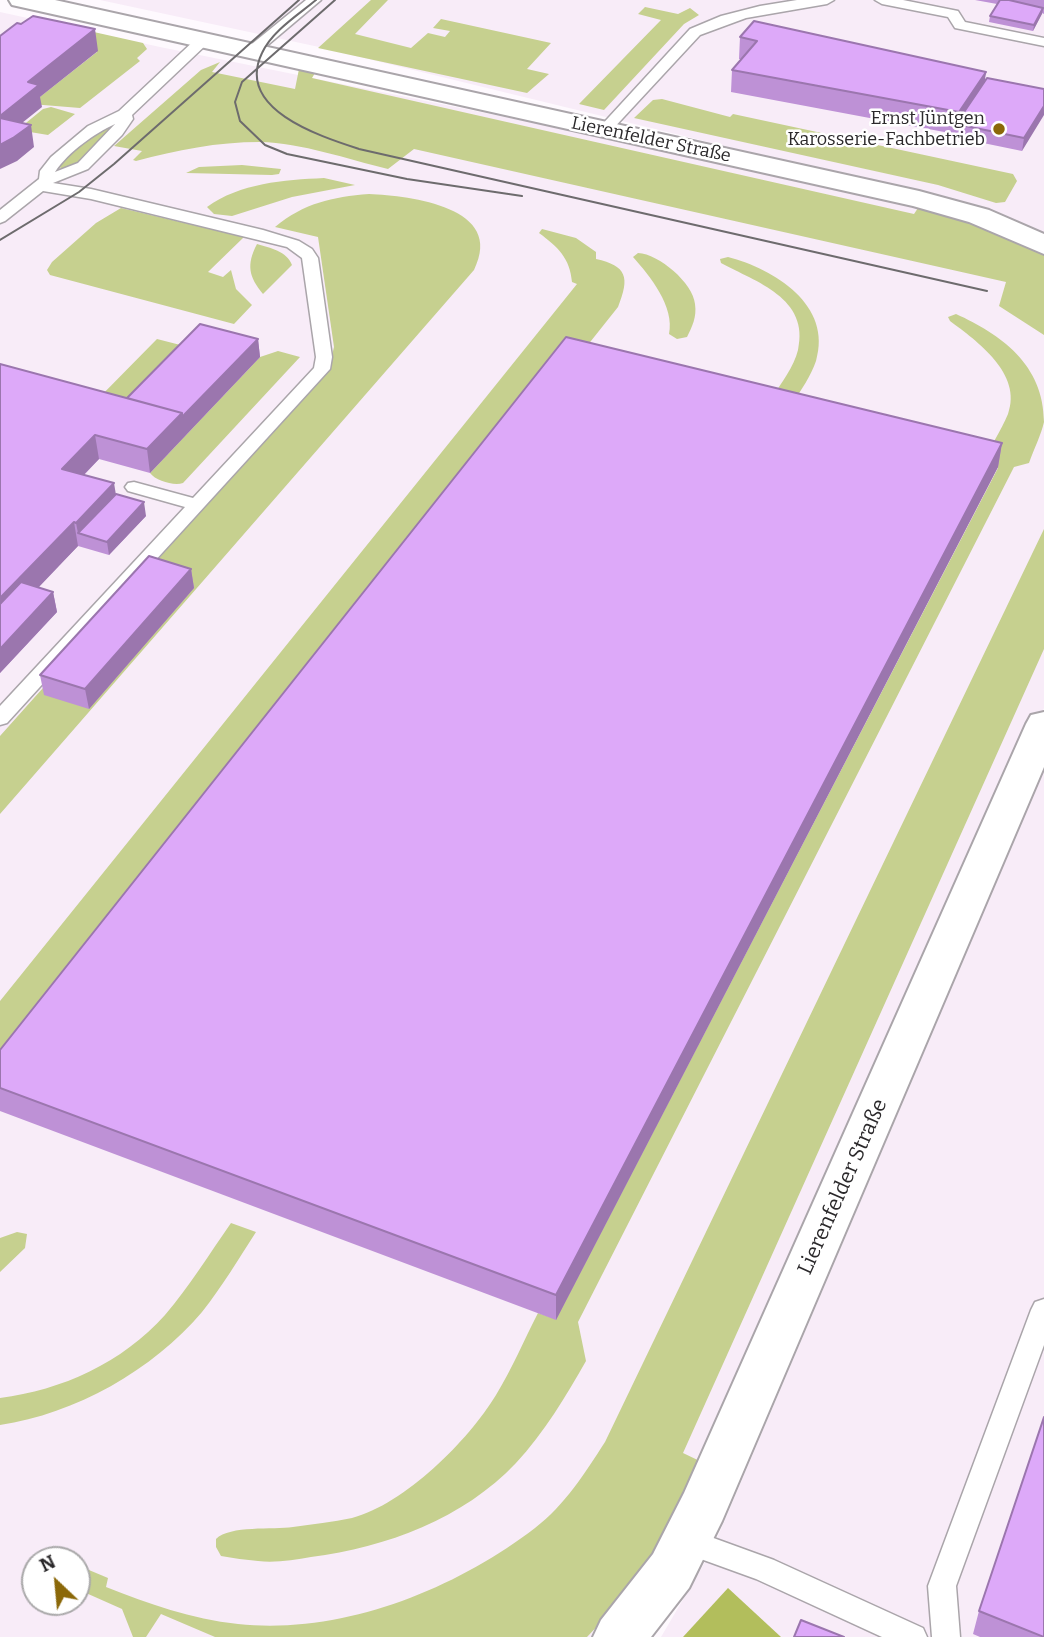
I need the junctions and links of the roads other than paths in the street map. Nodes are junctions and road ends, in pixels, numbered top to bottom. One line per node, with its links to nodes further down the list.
1 (21, 0): 5 (street, Lierenfelder Straße)
2 (314, 0): 7 (lane)
3 (827, 0): 9 (lane)
4 (882, 0): 6 (lane)
5 (203, 40): 7 (street, Lierenfelder Straße); 8 (lane)
6 (1044, 42)
7 (252, 51): 9 (street, Lierenfelder Straße)
8 (124, 114): 10 (lane); 10 (lane)
9 (605, 129): 12 (street, Lierenfelder Straße)
10 (44, 184): 11 (lane); 14 (lane)
11 (0, 218)
12 (1044, 245)
13 (134, 487): 14 (lane)
14 (195, 504): 15 (lane)
15 (0, 718)
16 (1043, 727): 18 (street, Lierenfelder Straße)
17 (1044, 1310): 21 (lane)
18 (686, 1541): 19 (street, Lierenfelder Straße); 20 (lane)
19 (619, 1637)
20 (913, 1637)
21 (946, 1637)

